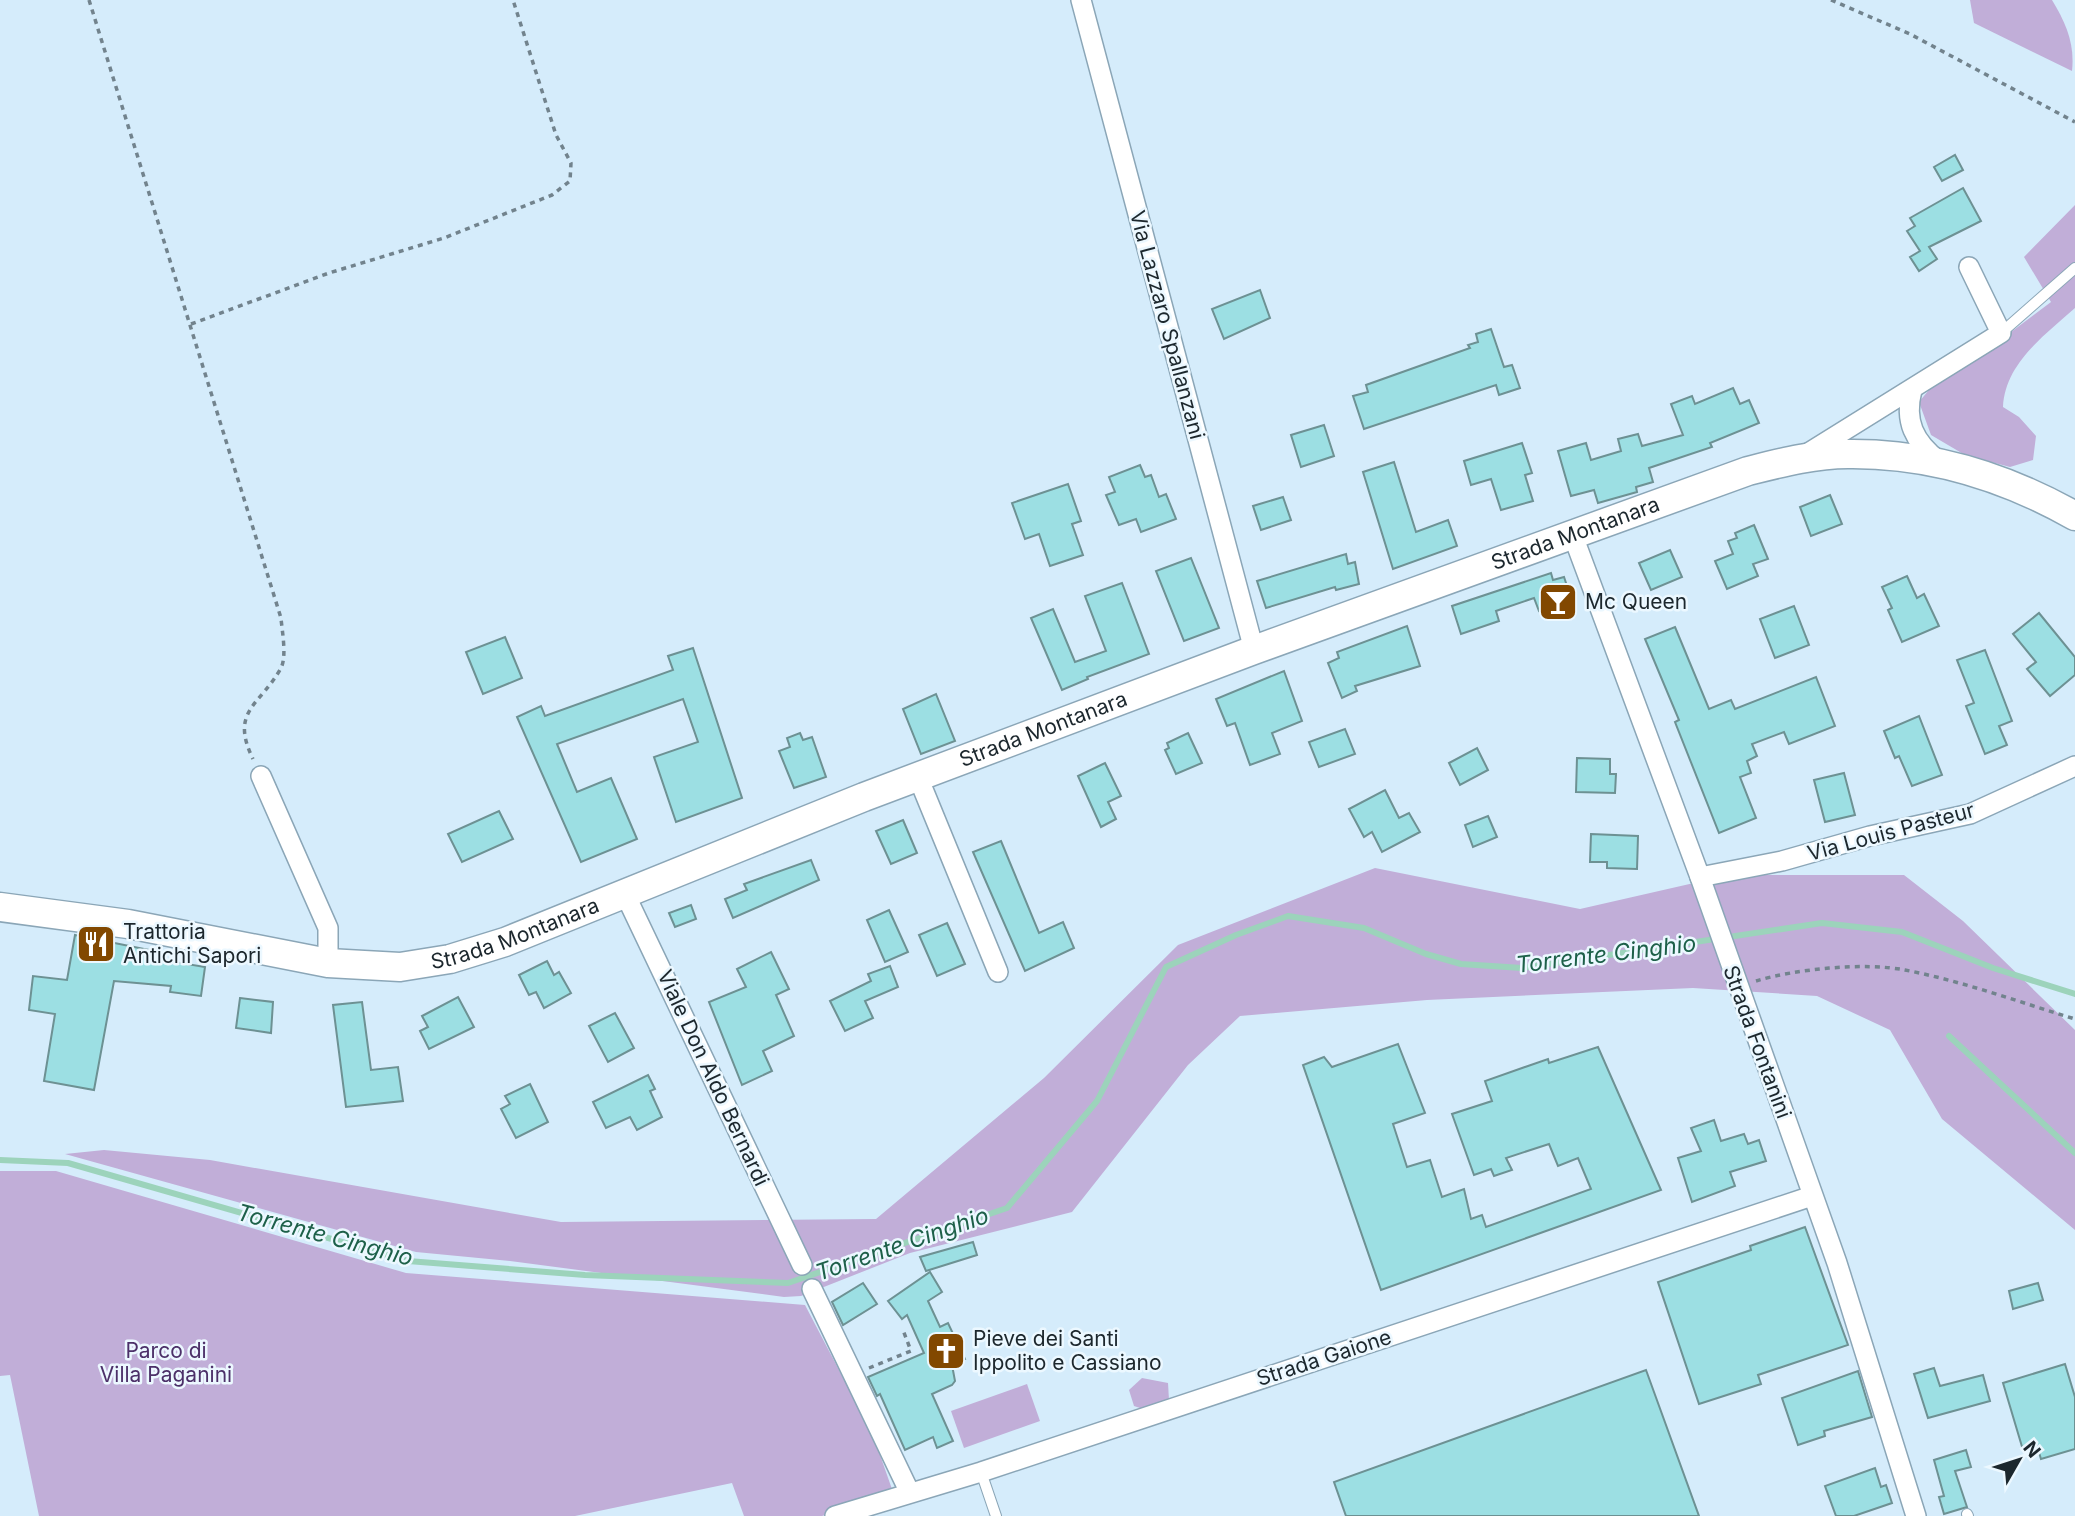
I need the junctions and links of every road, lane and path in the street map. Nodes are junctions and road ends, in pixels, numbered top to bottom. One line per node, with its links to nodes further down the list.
1 (89, 0): 8 (path)
2 (513, 0): 8 (path)
3 (1081, 0): 15 (street, Via Lazzaro Spallanzani)
4 (1831, 0): 5 (path)
5 (2075, 122)
6 (1969, 267): 9 (street)
7 (2075, 268): 9 (lane)
8 (191, 324): 17 (path)
9 (2001, 333): 10 (street)
10 (1912, 390): 11 (street); 12 (street)
11 (1798, 459): 12 (main road, Strada Montanara); 14 (main road, Strada Montanara)
12 (1944, 465): 13 (main road, Strada Montanara)
13 (2075, 516)
14 (1572, 533): 15 (main road, Strada Montanara); 19 (street, Strada Fontanini)
15 (1254, 650): 18 (main road, Strada Montanara)
16 (2075, 766): 19 (street, Via Louis Pasteur)
17 (261, 776): 22 (street)
18 (918, 777): 20 (main road, Strada Montanara); 23 (street)
19 (1700, 877): 24 (street, Strada Fontanini)
20 (624, 892): 22 (main road, Strada Montanara); 27 (street, Viale Don Aldo Bernardi)
21 (0, 907): 22 (main road, Strada Montanara)
22 (328, 963)
23 (998, 972)
24 (1743, 992): 25 (path); 26 (street, Strada Fontanini)
25 (2075, 1019)
26 (1812, 1196): 31 (street, Strada Gaione); 35 (street, Strada Fontanini)
27 (802, 1265)
28 (812, 1289): 30 (street)
29 (903, 1330): 30 (path)
30 (852, 1375): 32 (street)
31 (981, 1472): 32 (street, Strada Gaione); 34 (lane)
32 (909, 1492): 33 (street, Strada Gaione)
33 (835, 1516)
34 (996, 1516)
35 (1916, 1516)

